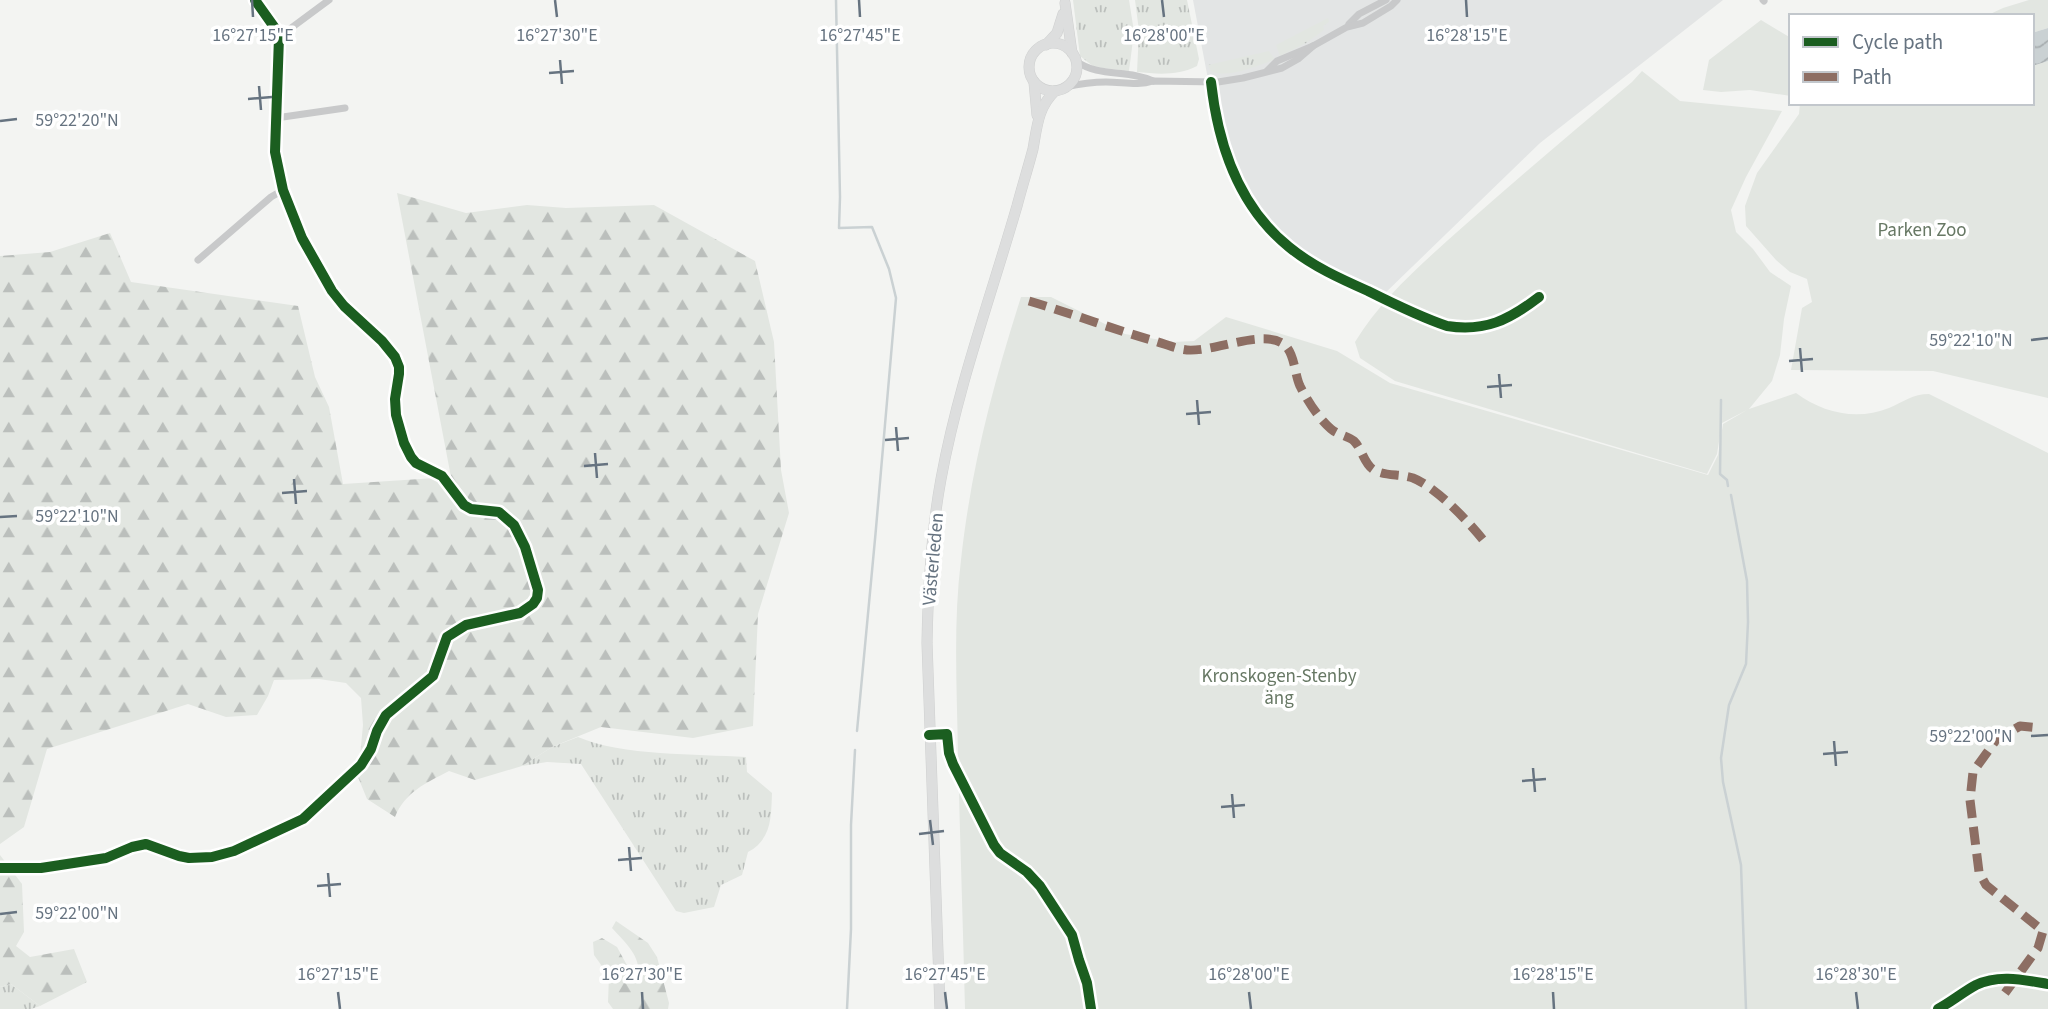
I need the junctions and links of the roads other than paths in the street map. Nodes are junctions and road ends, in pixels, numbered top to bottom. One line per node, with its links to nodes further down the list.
1 (255, 0): 7 (street)
2 (329, 0): 7 (street)
3 (1386, 0): 6 (street)
4 (1397, 0): 6 (street)
5 (1065, 1): 8 (main road); 9 (main road)
6 (1347, 27): 12 (street)
7 (279, 37): 15 (street)
8 (1046, 45): 9 (main road); 10 (main road)
9 (1074, 57): 11 (street); 13 (main road)
10 (1034, 81): 13 (main road); 16 (main road, Västerleden)
11 (1153, 81): 12 (street); 13 (street)
12 (1211, 82): 19 (street)
13 (1060, 89): 16 (main road, Västerleden)
14 (345, 108): 15 (street)
15 (276, 118): 17 (street)
16 (1037, 122): 20 (main road, Västerleden)
17 (283, 190): 18 (street); 21 (street)
18 (198, 260)
19 (1539, 297)
20 (929, 735): 22 (main road, Västerleden); 23 (street)
21 (0, 868)
22 (940, 1009)
23 (1091, 1009)

